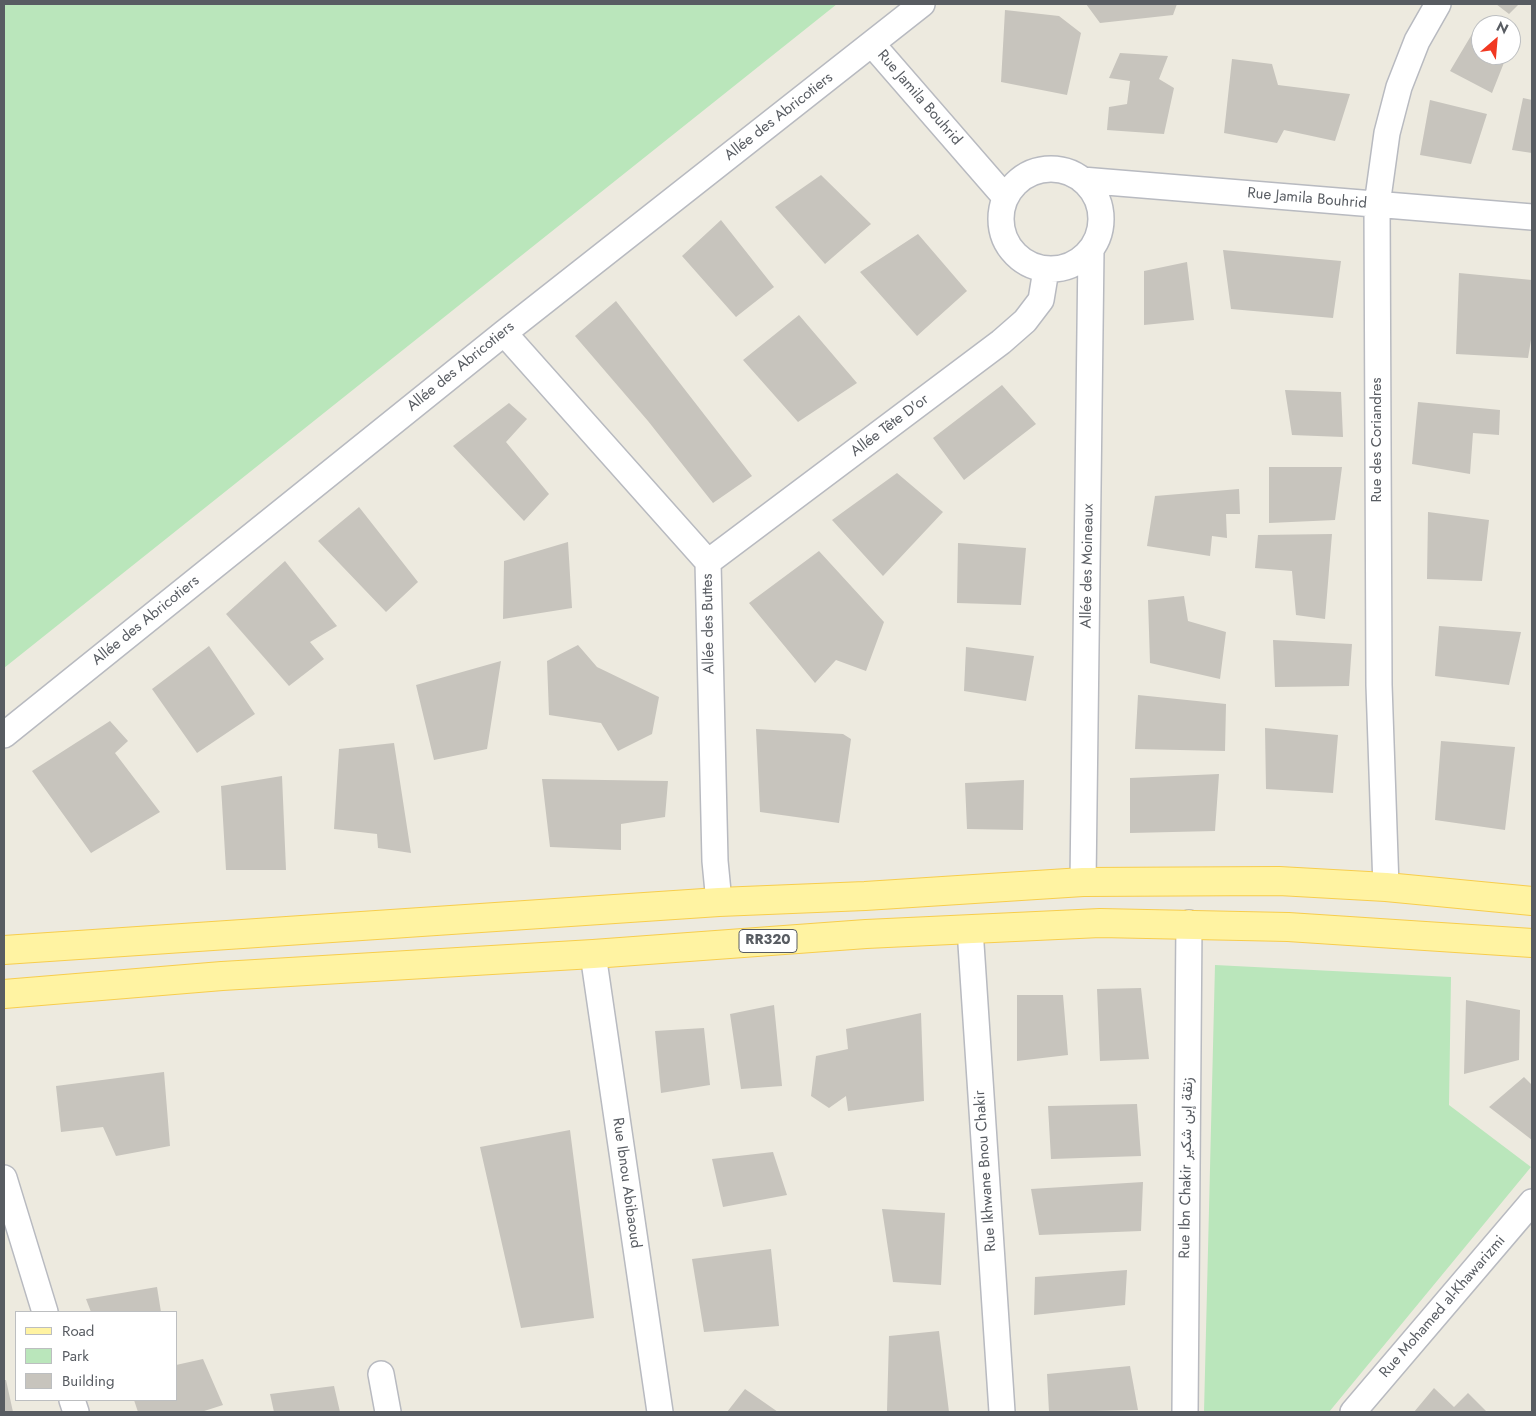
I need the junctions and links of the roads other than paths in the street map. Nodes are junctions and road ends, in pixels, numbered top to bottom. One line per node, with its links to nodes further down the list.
1 (922, 4): 3 (street, Allée des Abricotiers)
2 (1438, 4): 6 (street, Rue des Coriandres)
3 (872, 44): 5 (street, Rue Jamila Bouhrid); 10 (street, Allée des Abricotiers)
4 (1082, 180): 5 (street); 6 (street, Rue Jamila Bouhrid); 8 (street)
5 (1005, 197): 9 (street)
6 (1377, 205): 7 (street, Rue Jamila Bouhrid); 14 (street, Rue des Coriandres)
7 (1532, 217)
8 (1091, 250): 9 (street); 13 (street, Allée des Moineaux)
9 (1046, 270): 11 (street, Allée Tête D'or)
10 (504, 333): 11 (street, Allée des Buttes); 12 (street, Allée des Abricotiers)
11 (708, 562): 16 (street, Allée des Buttes)
12 (4, 736)
13 (1083, 882): 14 (main road); 16 (main road)
14 (1386, 887): 15 (main road)
15 (1532, 901)
16 (719, 902): 20 (main road)
17 (1189, 923): 18 (main road, RR320); 19 (main road, RR320); 30 (street, Rue Ibn Chakir زنقة إبن شكير)
18 (970, 929): 21 (main road, RR320); 29 (street, Rue Ikhwane Bnou Chakir)
19 (1532, 943)
20 (4, 950)
21 (594, 954): 22 (main road, RR320); 28 (street, Rue Ibnou Abibaoud)
22 (4, 994)
23 (4, 1178): 25 (street)
24 (1532, 1202): 31 (street, Rue Mohamed al-Khawarizmi)
25 (45, 1311)
26 (382, 1374): 27 (street)
27 (388, 1412)
28 (660, 1412)
29 (1002, 1412)
30 (1185, 1412)
31 (1353, 1412)

